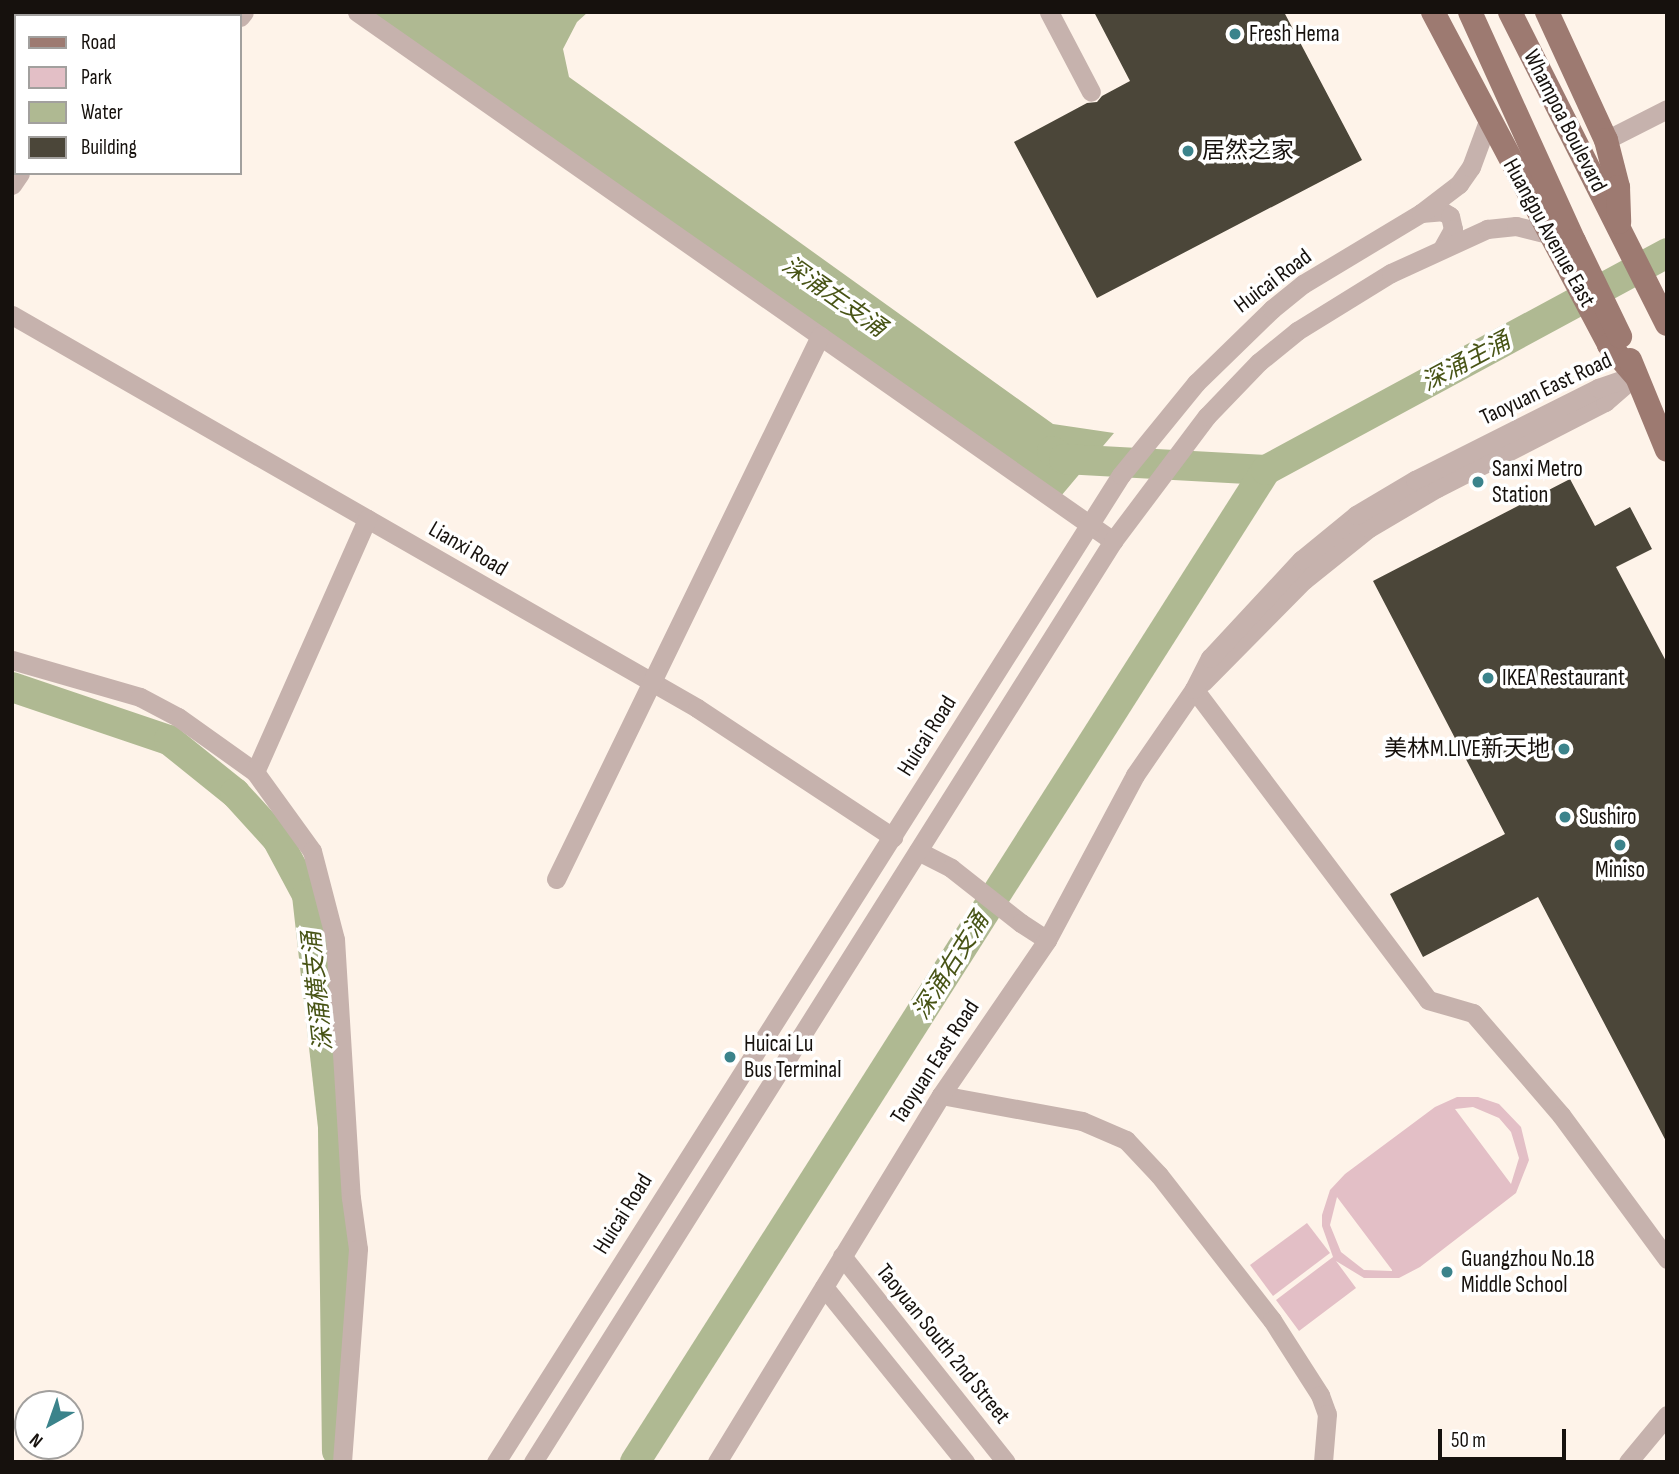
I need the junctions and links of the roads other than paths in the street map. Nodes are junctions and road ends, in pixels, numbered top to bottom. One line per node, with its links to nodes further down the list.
1 (357, 12): 17 (street)
2 (1048, 12): 7 (street)
3 (1433, 12): 9 (main road, Huangpu Avenue East)
4 (1470, 12): 13 (main road)
5 (1510, 12): 12 (main road, Whampoa Boulevard)
6 (1547, 12): 10 (main road)
7 (1091, 92)
8 (1667, 109): 10 (street)
9 (1488, 121): 11 (street, Huicai Road); 13 (main road, Huangpu Avenue East)
10 (1606, 141): 12 (main road)
11 (1421, 213): 14 (street); 21 (street, Huicai Road)
12 (1619, 230): 16 (main road)
13 (1561, 241): 14 (street); 18 (main road, bridge)
14 (1443, 247): 22 (street)
15 (12, 315): 20 (street, Lianxi Road)
16 (1667, 324)
17 (820, 336): 21 (street); 26 (street)
18 (1635, 375): 19 (main road); 27 (street, Taoyuan East Road)
19 (1667, 450)
20 (367, 519): 26 (street, Lianxi Road); 28 (street)
21 (1088, 524): 22 (street); 23 (street, Huicai Road)
22 (1113, 541): 24 (street)
23 (1038, 604): 24 (street); 29 (street, Huicai Road)
24 (1063, 620): 30 (street)
25 (12, 660): 28 (street)
26 (652, 682): 29 (street, Lianxi Road); 31 (street)
27 (1194, 689): 32 (street, Taoyuan East Road); 35 (street)
28 (255, 772): 39 (street)
29 (893, 837): 40 (street, Huicai Road)
30 (918, 851): 32 (street); 41 (street)
31 (556, 879)
32 (1047, 940): 33 (street, Taoyuan East Road)
33 (941, 1095): 34 (street, Taoyuan East Road); 45 (street)
34 (842, 1256): 36 (street, Taoyuan East Road); 44 (street, Taoyuan South 2nd Street)
35 (1667, 1259)
36 (824, 1287): 42 (street, Taoyuan East Road); 43 (street)
37 (1667, 1415): 46 (street)
38 (1667, 1435): 47 (street)
39 (342, 1462)
40 (496, 1462)
41 (533, 1462)
42 (717, 1462)
43 (965, 1462)
44 (1006, 1462)
45 (1323, 1462)
46 (1628, 1462)
47 (1644, 1462)

